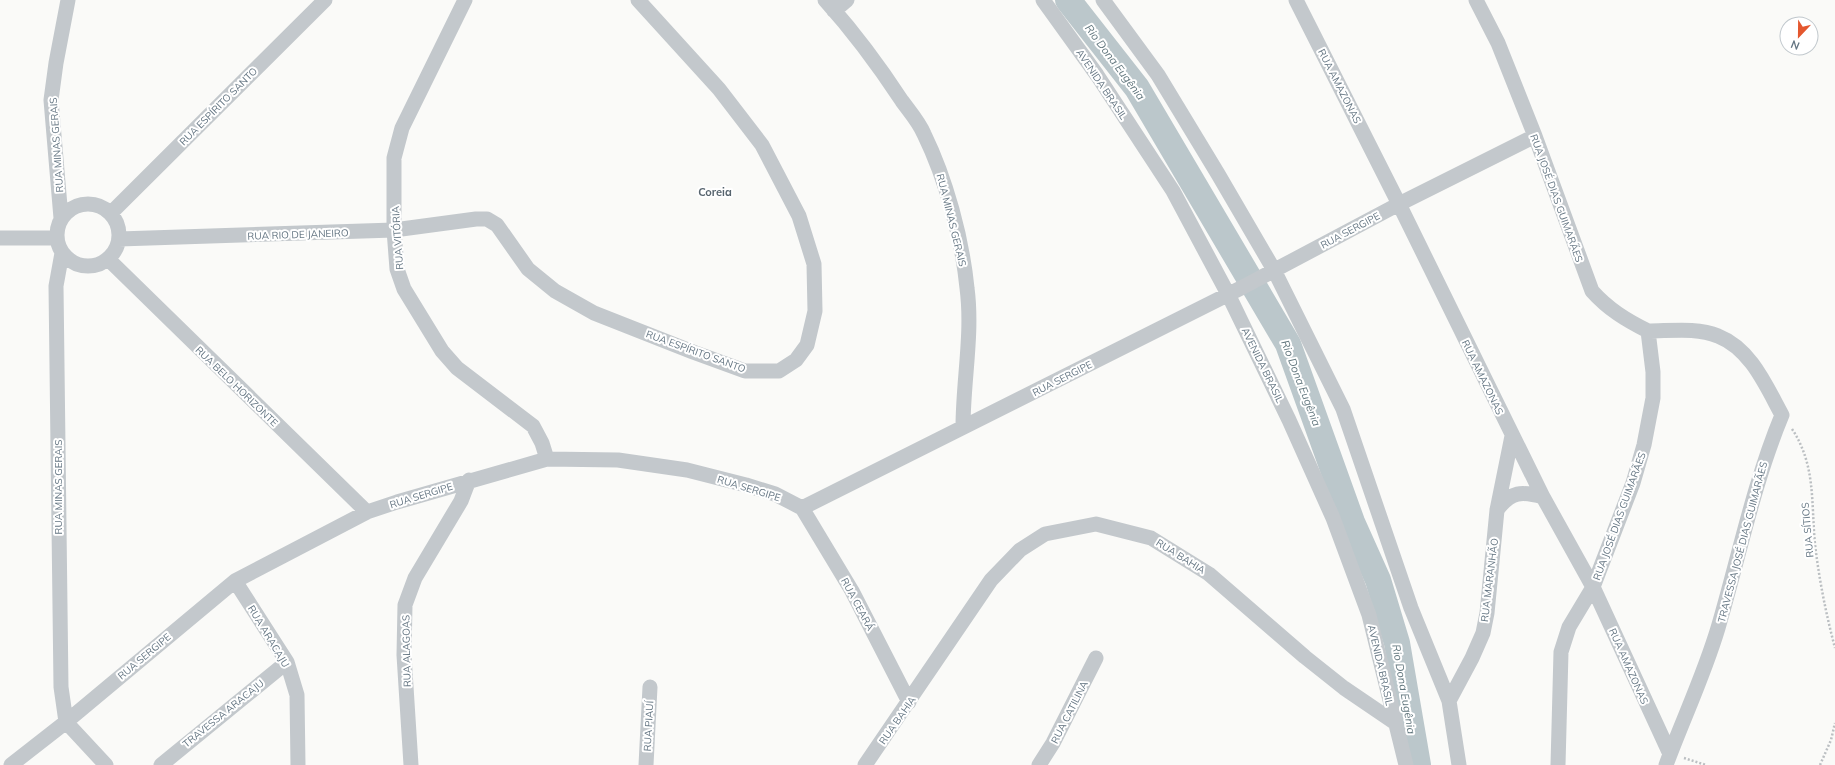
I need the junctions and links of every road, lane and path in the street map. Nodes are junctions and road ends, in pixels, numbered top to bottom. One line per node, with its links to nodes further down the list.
1 (68, 0): 14 (street, RUA MINAS GERAIS)
2 (325, 0): 13 (street, RUA ESPÍRITO SANTO)
3 (465, 0): 16 (street, RUA VITÓRIA)
4 (638, 0): 15 (street, RUA ESPÍRITO SANTO)
5 (847, 0): 10 (street)
6 (1043, 0): 23 (street, AVENIDA BRASIL)
7 (1103, 0): 22 (street)
8 (1296, 0): 12 (street, RUA AMAZONAS)
9 (1476, 0): 11 (street, RUA JOSÉ DIAS GUIMARÃES)
10 (830, 5): 26 (street, RUA MINAS GERAIS)
11 (1535, 136): 12 (street, RUA SERGIPE); 24 (street, RUA JOSÉ DIAS GUIMARÃES)
12 (1399, 204): 22 (street, RUA SERGIPE); 27 (street, RUA AMAZONAS)
13 (111, 213): 14 (street); 19 (street)
14 (61, 218): 18 (street)
15 (476, 219): 16 (street, RUA RIO DE JANEIRO)
16 (394, 230): 19 (street, RUA RIO DE JANEIRO); 28 (street, RUA VITÓRIA)
17 (0, 238): 18 (street)
18 (56, 238): 20 (street)
19 (119, 239): 21 (street)
20 (62, 253): 21 (street); 42 (street, RUA MINAS GERAIS)
21 (108, 259): 33 (street, RUA BELO HORIZONTE)
22 (1270, 272): 23 (street, RUA SERGIPE); 40 (street)
23 (1235, 291): 26 (street, RUA SERGIPE); 43 (street, AVENIDA BRASIL)
24 (1648, 331): 25 (street); 35 (street, RUA JOSÉ DIAS GUIMARÃES)
25 (1782, 415): 36 (path, RUA SÍTIOS); 45 (street, TRAVESSA JOSÉ DIAS GUIMARÃES)
26 (963, 427): 31 (street, RUA SERGIPE)
27 (1512, 436): 30 (street, RUA AMAZONAS); 32 (street, RUA MARANHÃO)
28 (547, 459): 29 (street, RUA SERGIPE); 31 (street, RUA SERGIPE)
29 (469, 480): 33 (street, RUA SERGIPE); 50 (street, RUA ALAGOAS)
30 (1543, 497): 32 (street); 35 (street, RUA AMAZONAS)
31 (802, 508): 41 (street, RUA CEARÁ)
32 (1497, 510): 40 (street, RUA MARANHÃO)
33 (366, 512): 34 (street, RUA SERGIPE)
34 (235, 582): 38 (street, RUA ARACAJU); 42 (street, RUA SERGIPE)
35 (1593, 587): 45 (street, RUA AMAZONAS); 56 (street, RUA JOSÉ DIAS GUIMARÃES)
36 (1835, 648)
37 (1096, 658): 53 (street, RUA CATILINA)
38 (287, 662): 48 (street, TRAVESSA ARACAJU); 49 (street, RUA ARACAJU)
39 (650, 687): 51 (street, RUA PIAUÍ)
40 (1449, 701): 55 (street)
41 (909, 702): 43 (street, RUA BAHIA); 52 (street, RUA BAHIA)
42 (66, 722): 46 (street, RUA SERGIPE); 47 (street)
43 (1394, 722): 54 (street, AVENIDA BRASIL)
44 (1835, 723): 58 (path)
45 (1668, 759): 57 (path)
46 (11, 765)
47 (106, 765)
48 (161, 765)
49 (298, 765)
50 (412, 765)
51 (646, 765)
52 (866, 765)
53 (1040, 765)
54 (1406, 765)
55 (1459, 765)
56 (1558, 765)
57 (1706, 765)
58 (1820, 765)

